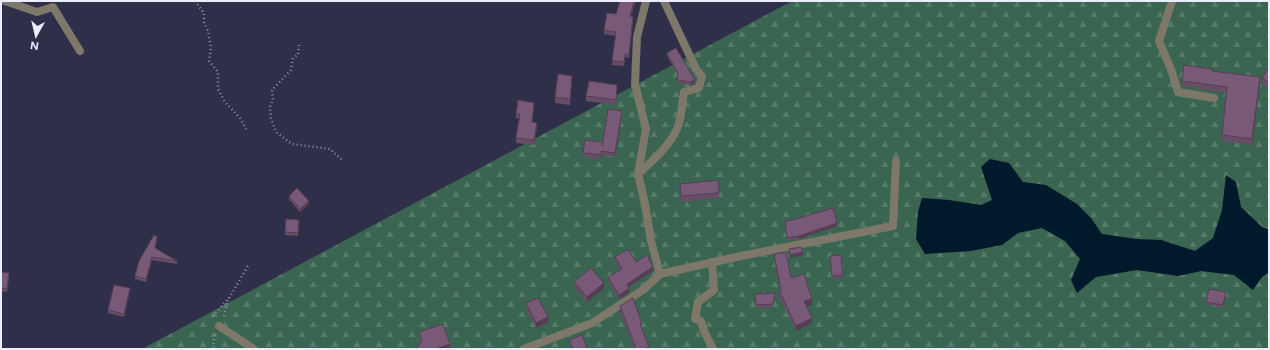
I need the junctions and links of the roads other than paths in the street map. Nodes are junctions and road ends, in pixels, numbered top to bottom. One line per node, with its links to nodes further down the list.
1 (5, 1): 5 (street)
2 (646, 1): 8 (street)
3 (664, 1): 8 (street)
4 (1172, 1): 6 (street)
5 (80, 51)
6 (1214, 98)
7 (896, 161): 9 (street)
8 (638, 174): 10 (street)
9 (712, 262): 10 (street); 14 (street)
10 (660, 274): 13 (street)
11 (219, 326): 12 (street)
12 (254, 349)
13 (524, 349)
14 (713, 349)

